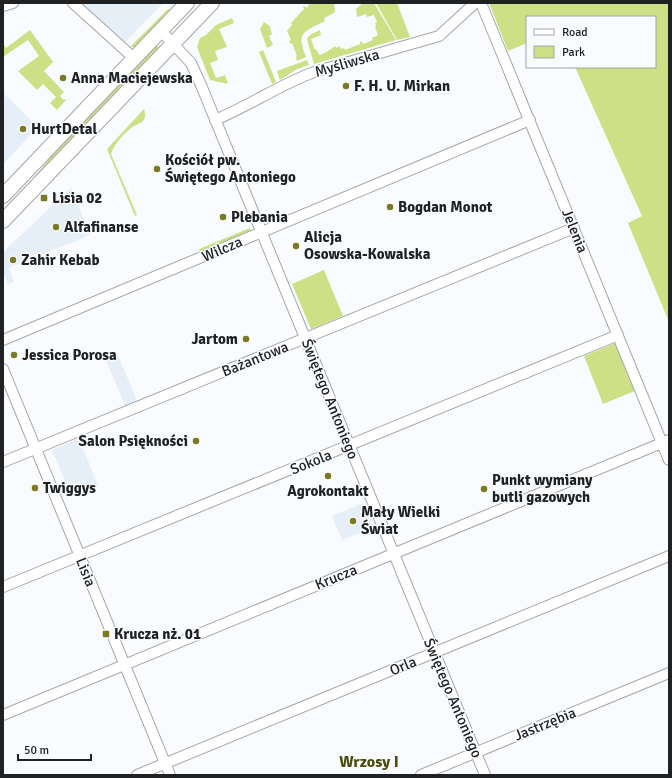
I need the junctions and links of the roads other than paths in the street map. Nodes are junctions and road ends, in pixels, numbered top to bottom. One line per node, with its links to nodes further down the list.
1 (13, 3): 7 (street)
2 (73, 3): 10 (street)
3 (187, 3): 8 (main road)
4 (212, 3): 9 (main road)
5 (475, 3): 11 (street, Myśliwska)
6 (481, 3): 12 (street, Jelenia)
7 (3, 6)
8 (161, 31): 9 (street, Świętego Antoniego); 10 (main road)
9 (174, 44): 11 (street, Świętego Antoniego); 14 (main road)
10 (135, 59): 13 (main road)
11 (215, 120): 16 (street, Świętego Antoniego)
12 (530, 120): 15 (street, Jelenia); 16 (street, Wilcza)
13 (3, 196)
14 (3, 221)
15 (574, 228): 17 (street, Jelenia); 18 (street, Bażantowa)
16 (261, 232): 18 (street, Świętego Antoniego); 19 (street, Wilcza)
17 (618, 335): 21 (street, Jelenia); 22 (street, Sokola)
18 (305, 338): 22 (street, Świętego Antoniego); 23 (street, Bażantowa)
19 (3, 340)
20 (3, 369): 23 (street, Lisia)
21 (666, 442): 24 (street, Jelenia); 26 (street, Krucza)
22 (349, 446): 26 (street, Świętego Antoniego); 27 (street, Sokola)
23 (36, 448): 25 (street, Bażantowa); 27 (street, Lisia)
24 (669, 460)
25 (3, 462)
26 (392, 554): 30 (street, Świętego Antoniego); 31 (street, Krucza)
27 (79, 556): 29 (street, Sokola); 31 (street, Lisia)
28 (669, 556): 30 (street, Orla)
29 (3, 587)
30 (434, 653): 34 (street, Świętego Antoniego); 35 (street, Orla)
31 (124, 664): 33 (street, Krucza); 35 (street, Lisia)
32 (669, 673): 34 (street, Jastrzębia)
33 (3, 715)
34 (475, 752): 38 (street, Jastrzębia); 39 (street, Świętego Antoniego)
35 (165, 763): 36 (street, Orla); 37 (street, Lisia)
36 (137, 775)
37 (170, 775)
38 (421, 775)
39 (485, 775)

